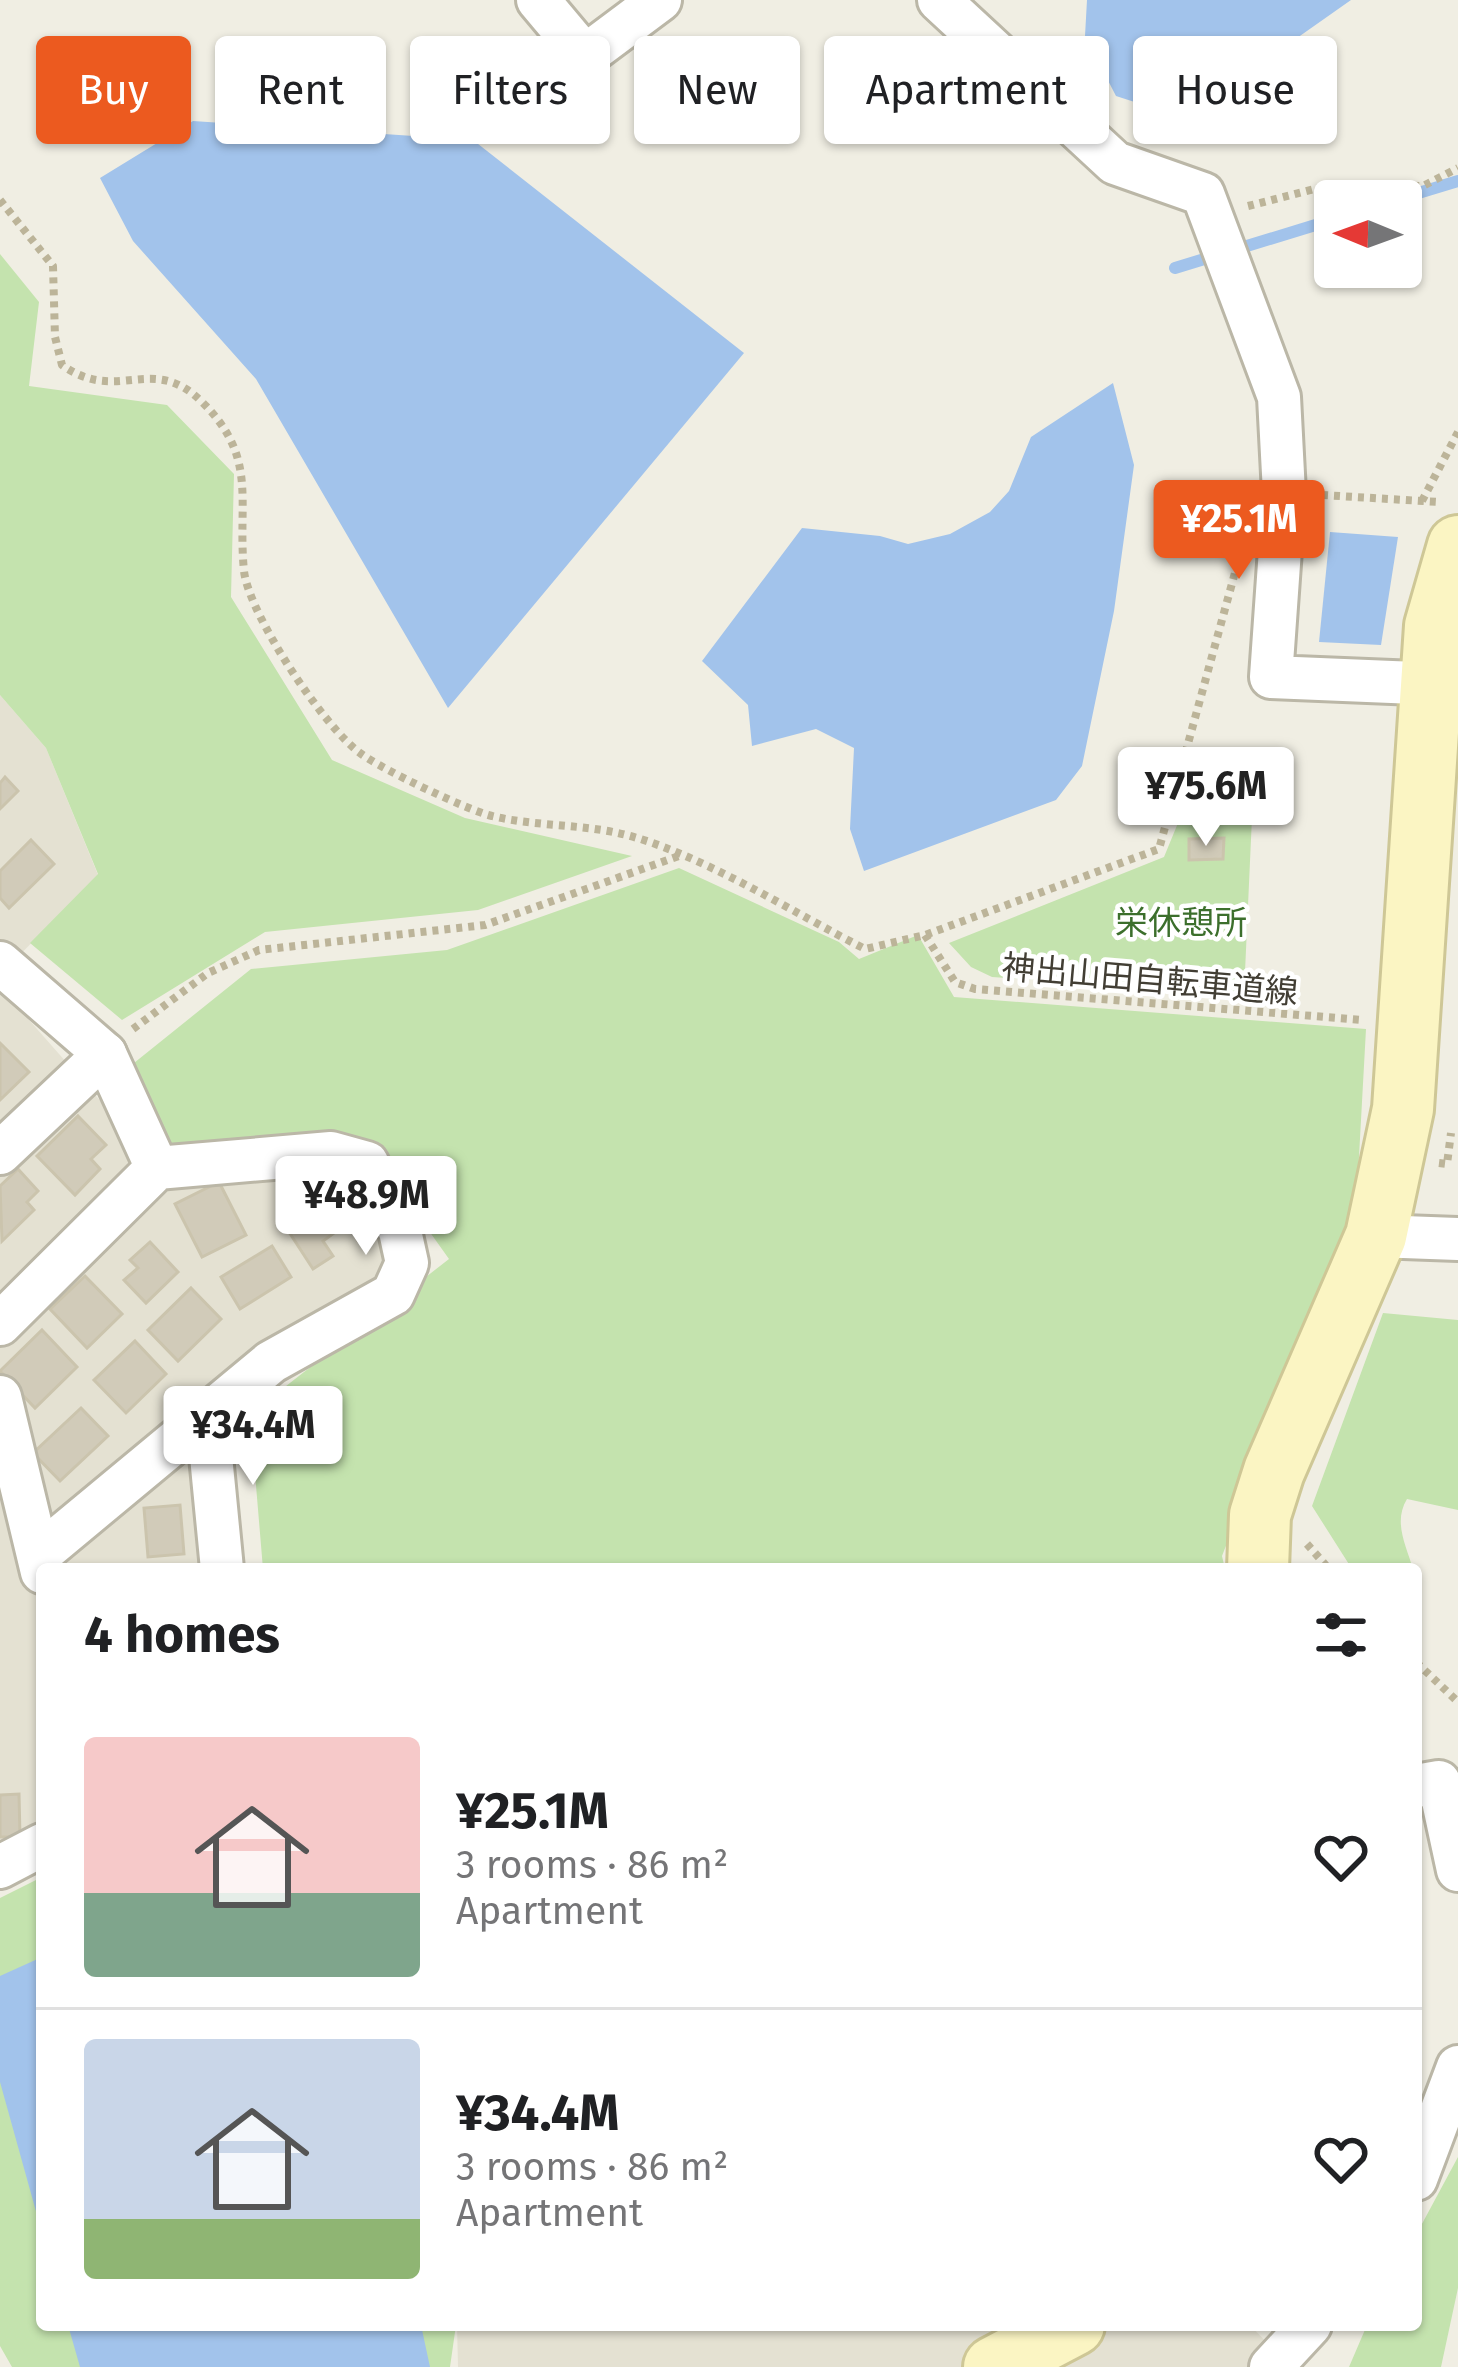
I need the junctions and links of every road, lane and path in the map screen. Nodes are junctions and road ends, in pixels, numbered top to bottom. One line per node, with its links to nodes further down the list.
1 (538, 0): 2 (street)
2 (660, 0)
3 (939, 0): 6 (street)
4 (1458, 169): 6 (path)
5 (0, 200): 13 (path)
6 (1211, 216): 8 (street)
7 (1458, 432): 10 (path)
8 (1284, 493): 10 (path); 12 (street)
9 (1458, 504): 10 (path)
10 (1440, 524): 12 (street)
11 (1239, 556): 14 (path)
12 (1435, 684): 20 (street)
13 (680, 856): 14 (path); 17 (path)
14 (926, 935): 16 (path, 神出山田自転車道線)
15 (0, 963): 17 (street)
16 (1379, 1021)
17 (105, 1054): 18 (street); 19 (street)
18 (0, 1153)
19 (157, 1168): 22 (street); 24 (street)
20 (1376, 1236): 21 (street); 27 (street)
21 (1458, 1239)
22 (0, 1324)
23 (0, 1397): 25 (street)
24 (207, 1415): 25 (street); 26 (street)
25 (41, 1562)
26 (221, 1563)
27 (1258, 1563)
28 (1422, 1668): 29 (path)
29 (1458, 1702)
30 (1422, 1785): 33 (street)
31 (36, 1848): 32 (street)
32 (0, 1867)
33 (1458, 1870)
34 (1458, 2067): 35 (street)
35 (1422, 2163)
36 (1062, 2331): 37 (street)
37 (994, 2367)

